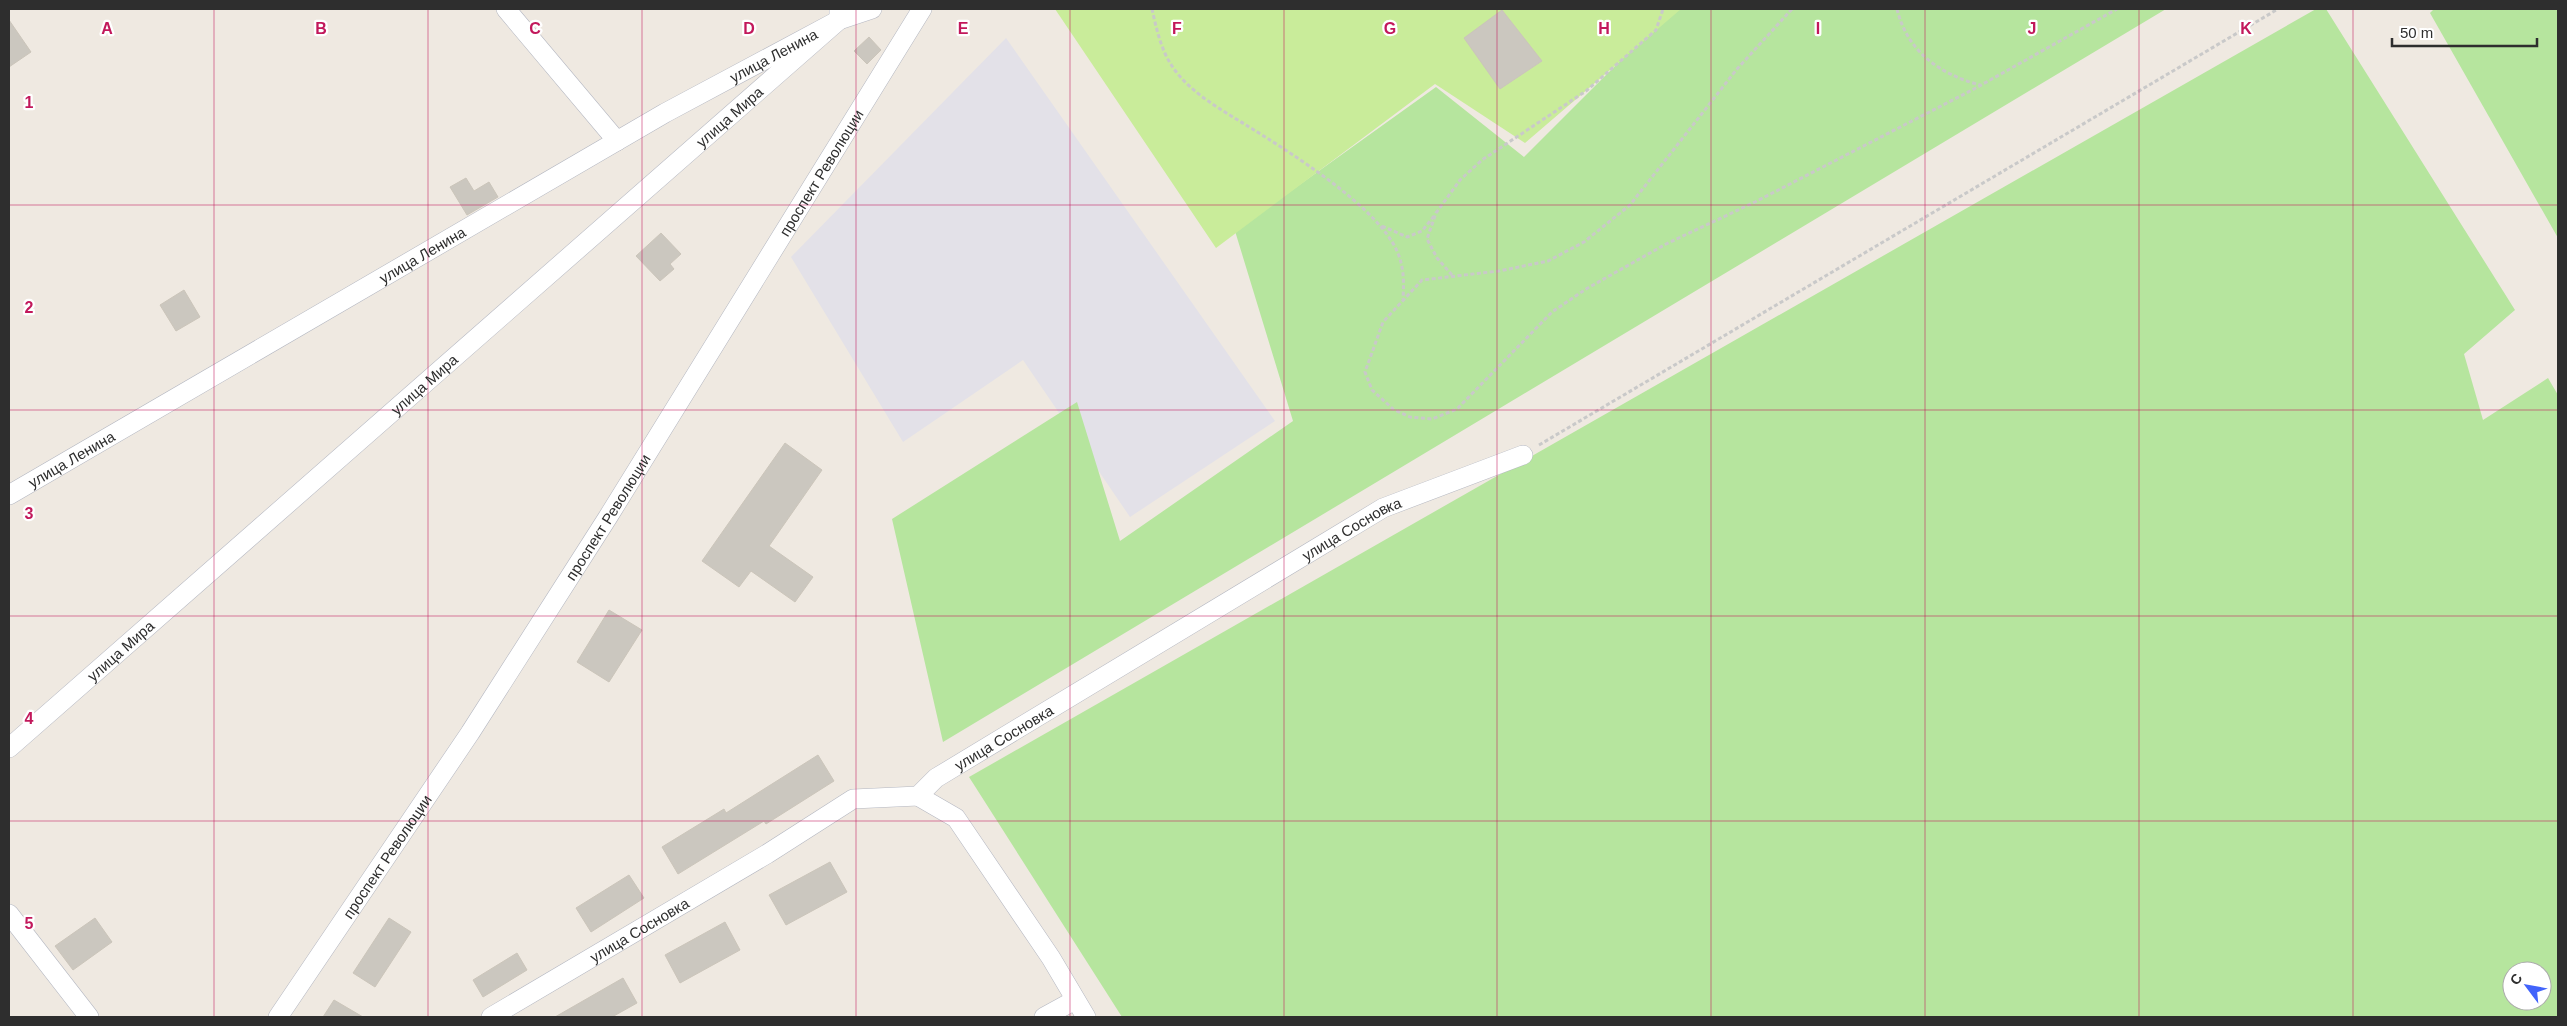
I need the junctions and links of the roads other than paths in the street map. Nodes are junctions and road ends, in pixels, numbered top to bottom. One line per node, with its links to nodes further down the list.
1 (506, 9): 5 (street)
2 (872, 9): 4 (street, улица Ленина)
3 (922, 9): 13 (street, проспект Революции)
4 (839, 14): 5 (street, улица Ленина); 8 (street, улица Мира)
5 (617, 141): 7 (street, улица Ленина)
6 (1523, 454): 9 (street, улица Сосновка)
7 (9, 495)
8 (9, 748)
9 (918, 796): 11 (street); 14 (street, улица Сосновка)
10 (9, 914): 12 (street)
11 (1075, 1000): 15 (street); 16 (street)
12 (89, 1017)
13 (278, 1017)
14 (491, 1017)
15 (1044, 1017)
16 (1086, 1017)

